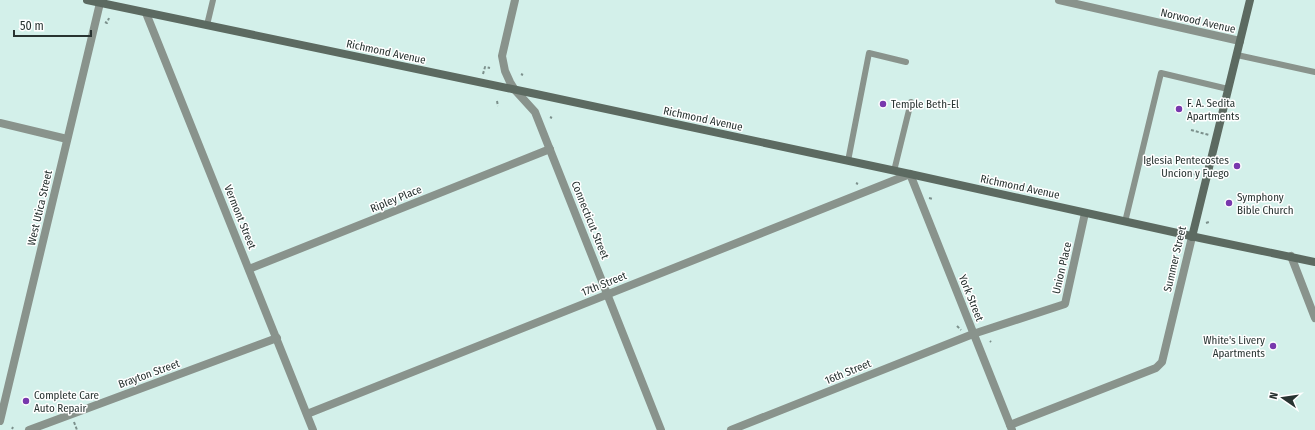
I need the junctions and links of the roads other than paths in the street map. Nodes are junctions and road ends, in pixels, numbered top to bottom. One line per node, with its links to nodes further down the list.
1 (87, 0): 6 (street, Richmond Avenue)
2 (213, 0): 8 (lane)
3 (515, 0): 14 (street, Connecticut Street)
4 (1059, 0): 9 (street, Norwood Avenue)
5 (1250, 0): 9 (street, Summer Street)
6 (101, 2): 7 (street, Richmond Avenue); 17 (street, West Utica Street)
7 (146, 13): 8 (street, Richmond Avenue); 27 (street, Vermont Street)
8 (207, 25): 14 (street, Richmond Avenue)
9 (1240, 41): 10 (street, Summer Street)
10 (1236, 55): 12 (lane); 13 (street, Summer Street)
11 (906, 62): 19 (lane)
12 (1315, 72)
13 (1228, 89): 23 (lane); 24 (street, Summer Street)
14 (515, 90): 18 (street, Connecticut Street); 19 (street, Richmond Avenue)
15 (910, 102): 20 (lane)
16 (0, 123): 17 (street)
17 (67, 139): 33 (street, West Utica Street)
18 (550, 149): 27 (street, Ripley Place); 28 (street, Connecticut Street)
19 (848, 161): 20 (street, Richmond Avenue)
20 (894, 171): 21 (street, Richmond Avenue)
21 (910, 174): 22 (street, Richmond Avenue); 28 (street, 17th Street); 30 (street, York Street)
22 (1085, 213): 23 (street, Richmond Avenue); 30 (street, Union Place)
23 (1126, 222): 24 (street, Richmond Avenue)
24 (1192, 237): 25 (street, Richmond Avenue); 34 (street, Summer Street)
25 (1292, 256): 26 (street, Richmond Avenue); 29 (street)
26 (1315, 262)
27 (249, 269): 31 (street, Vermont Street)
28 (608, 295): 32 (street, 17th Street); 37 (street, Connecticut Street)
29 (1315, 318)
30 (973, 334): 34 (street, York Street); 38 (street, 16th Street)
31 (276, 338): 32 (street, Vermont Street); 35 (street, Brayton Street)
32 (307, 414): 36 (street, Vermont Street)
33 (0, 421)
34 (1011, 428)
35 (29, 430)
36 (313, 430)
37 (662, 430)
38 (731, 430)

